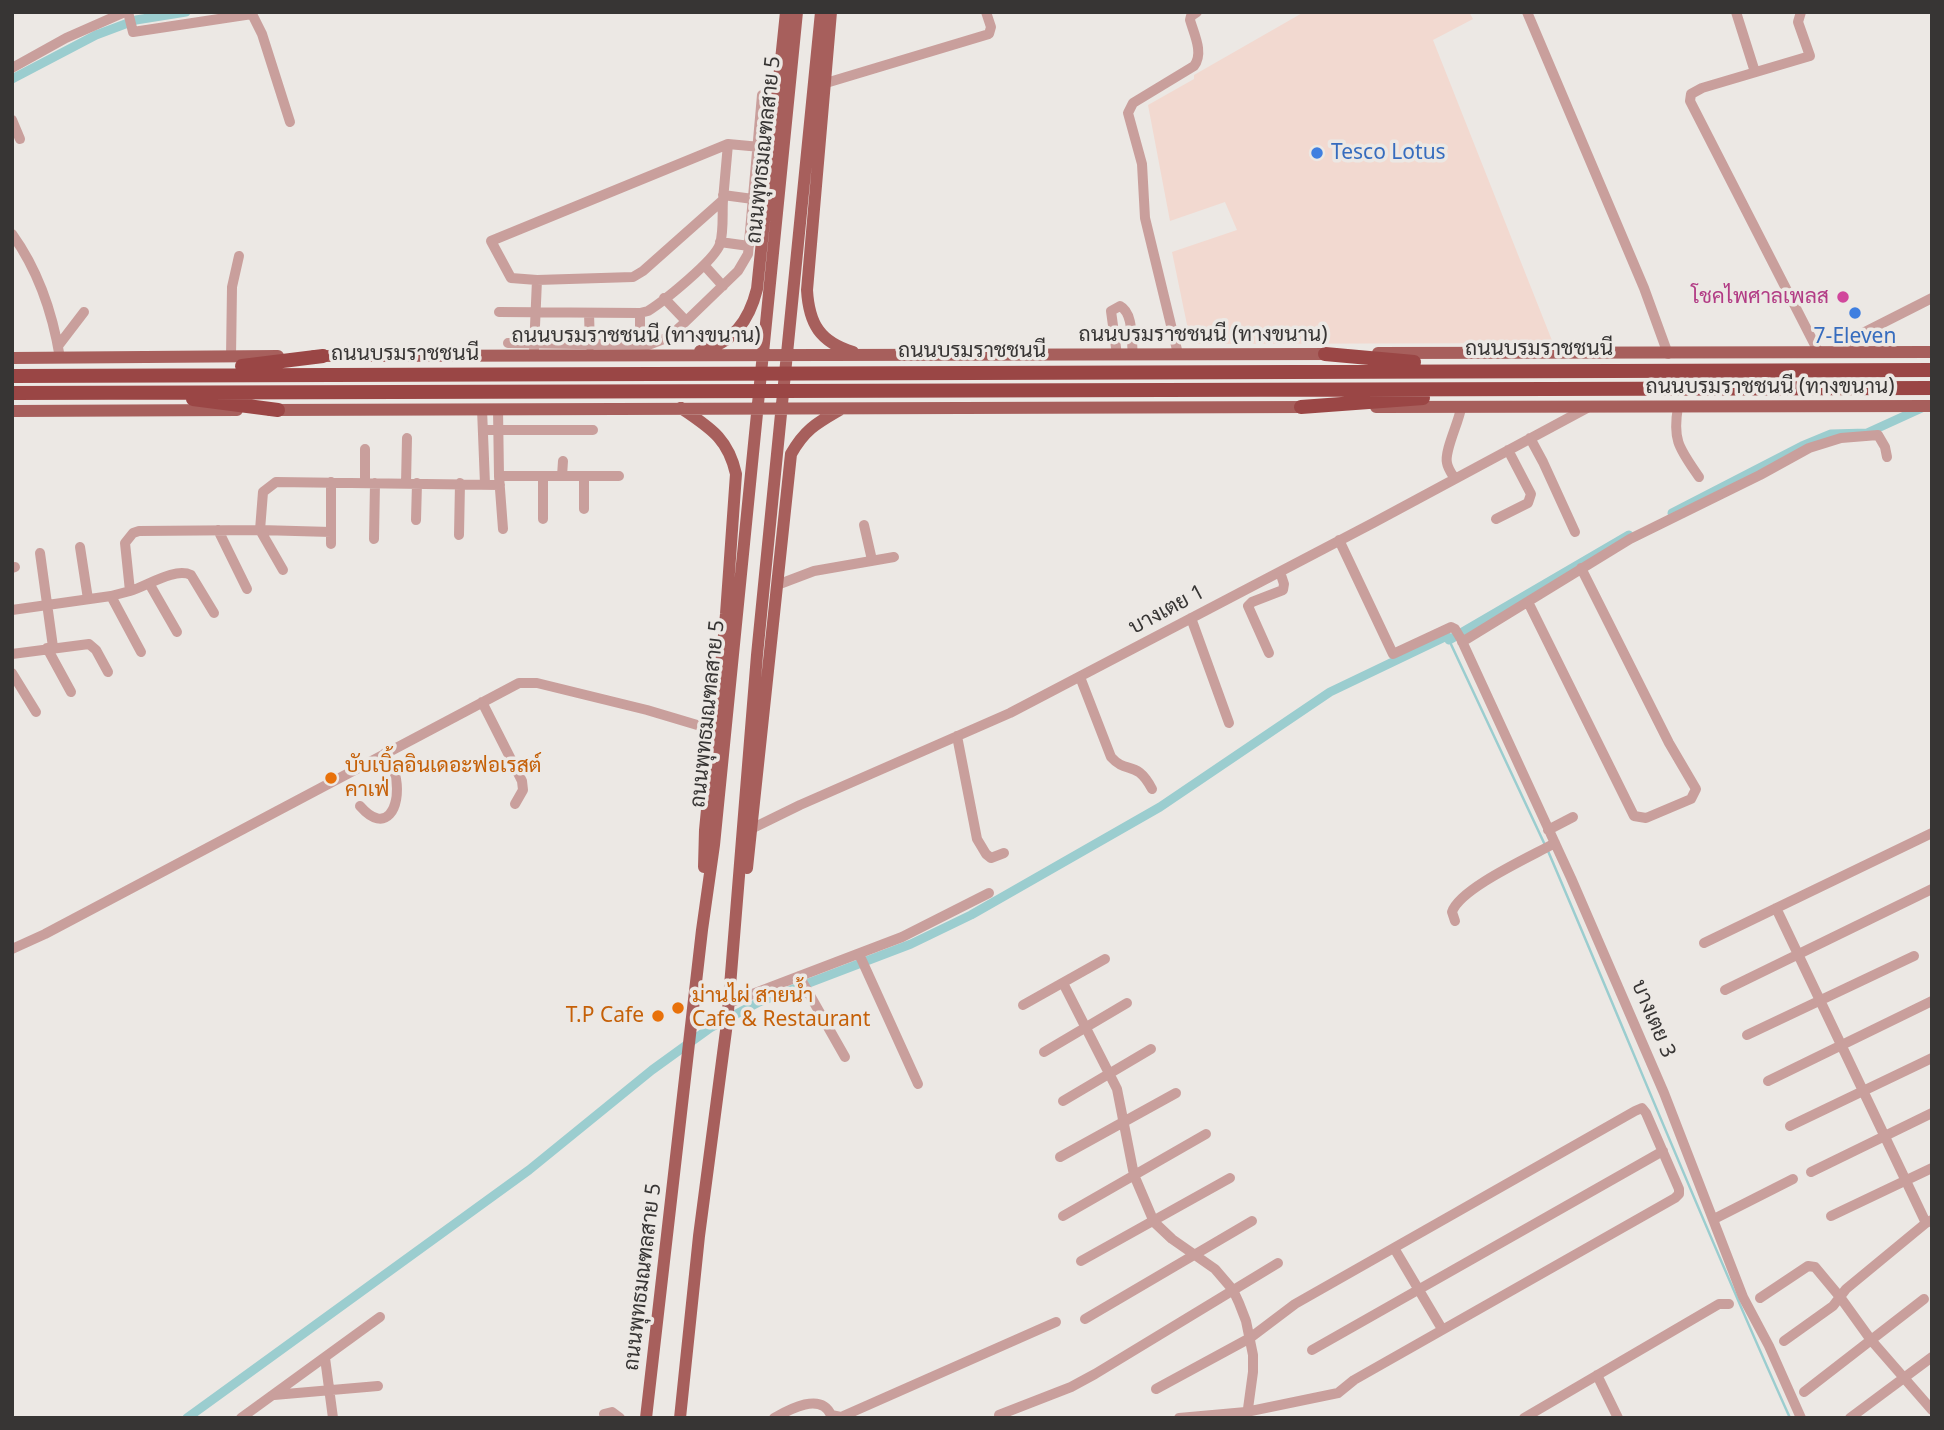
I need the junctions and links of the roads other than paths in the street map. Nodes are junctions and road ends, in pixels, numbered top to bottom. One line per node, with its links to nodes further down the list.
1 (786, 12): 19 (main road)
2 (797, 12): 161 (main road, ถนนพุทธมณฑลสาย 5)
3 (821, 12): 160 (main road, ถนนพุทธมณฑลสาย 5)
4 (831, 12): 13 (main road)
5 (986, 12): 13 (street)
6 (1197, 12): 45 (street)
7 (1527, 12): 47 (street)
8 (1736, 12): 12 (street)
9 (1801, 12): 12 (street)
10 (128, 13): 11 (street); 16 (street)
11 (12, 68)
12 (1755, 72): 44 (street)
13 (826, 83): 25 (main road)
14 (762, 95): 19 (street)
15 (12, 120): 17 (street)
16 (290, 122)
17 (20, 139)
18 (728, 144): 19 (street); 20 (street); 28 (street)
19 (764, 147): 21 (street); 24 (main road)
20 (723, 197): 21 (street); 23 (street); 28 (street)
21 (753, 199): 24 (street)
22 (12, 234): 42 (street)
23 (720, 242): 24 (street); 27 (street)
24 (755, 245): 25 (main road); 29 (street); 48 (main road)
25 (810, 255): 53 (main road)
26 (239, 256): 51 (street)
27 (704, 265): 29 (street); 30 (street)
28 (537, 280): 34 (street)
29 (723, 286): 37 (street)
30 (664, 298): 36 (street); 37 (street)
31 (1932, 298): 44 (street)
32 (84, 312): 42 (street)
33 (499, 312): 34 (street)
34 (535, 313): 35 (street); 41 (street)
35 (589, 313): 36 (street); 39 (street)
36 (639, 313): 40 (street)
37 (686, 321): 40 (street)
38 (508, 344): 41 (street)
39 (590, 346): 40 (street); 41 (street)
40 (640, 346)
41 (534, 349): 48 (main road, ถนนบรมราชชนนี (ทางขนาน)); 52 (main road, ถนนบรมราชชนนี (ทางขนาน))
42 (59, 352): 51 (main road, ถนนบรมราชชนนี (ทางขนาน)); 54 (main road, ถนนบรมราชชนนี (ทางขนาน))
43 (1932, 352): 44 (main road, ถนนบรมราชชนนี (ทางขนาน))
44 (1825, 353): 47 (main road, ถนนบรมราชชนนี (ทางขนาน))
45 (1178, 354): 46 (main road, ถนนบรมราชชนนี (ทางขนาน)); 50 (main road, ถนนบรมราชชนนี (ทางขนาน))
46 (1325, 354): 47 (main road, ถนนบรมราชชนนี (ทางขนาน)); 55 (highway)
47 (1668, 354)
48 (683, 355): 53 (main road, ถนนบรมราชชนนี (ทางขนาน))
49 (1117, 355): 50 (main road, ถนนบรมราชชนนี (ทางขนาน)); 50 (street); 53 (main road, ถนนบรมราชชนนี (ทางขนาน))
50 (1133, 355)
51 (232, 356): 52 (main road, ถนนบรมราชชนนี (ทางขนาน))
52 (323, 356): 57 (highway)
53 (865, 356)
54 (12, 358)
55 (1470, 370): 56 (highway, ถนนบรมราชชนนี); 57 (highway, ถนนบรมราชชนนี)
56 (1932, 370)
57 (118, 375): 58 (highway, ถนนบรมราชชนนี)
58 (12, 376)
59 (1930, 388): 60 (highway, ถนนบรมราชชนนี)
60 (1483, 390): 61 (highway, ถนนบรมราชชนนี); 64 (highway)
61 (123, 392): 62 (highway, ถนนบรมราชชนนี); 72 (highway)
62 (12, 393)
63 (1932, 406): 66 (main road, ถนนบรมราชชนนี (ทางขนาน))
64 (1301, 407): 68 (main road, ถนนบรมราชชนนี (ทางขนาน)); 71 (main road, ถนนบรมราชชนนี (ทางขนาน))
65 (1589, 407): 66 (main road, ถนนบรมราชชนนี (ทางขนาน)); 68 (main road, ถนนบรมราชชนนี (ทางขนาน)); 78 (street, บางเตย 1)
66 (1678, 407): 87 (street)
67 (681, 408): 70 (main road, ถนนบรมราชชนนี (ทางขนาน)); 71 (main road, ถนนบรมราชชนนี (ทางขนาน)); 95 (main road)
68 (1461, 408): 88 (street)
69 (482, 409): 70 (main road, ถนนบรมราชชนนี (ทางขนาน)); 72 (main road, ถนนบรมราชชนนี (ทางขนาน)); 74 (street)
70 (498, 409): 76 (street)
71 (842, 409): 97 (main road)
72 (278, 410): 73 (main road, ถนนบรมราชชนนี (ทางขนาน))
73 (12, 411)
74 (483, 430): 76 (street); 94 (street)
75 (593, 430): 76 (street)
76 (499, 431): 89 (street)
77 (407, 438): 92 (street)
78 (1530, 438): 80 (street, บางเตย 1); 106 (street)
79 (365, 449): 91 (street)
80 (1508, 450): 88 (street, บางเตย 1); 99 (street)
81 (1888, 457): 115 (street)
82 (563, 461): 84 (street)
83 (543, 476): 84 (street); 89 (street); 98 (street)
84 (562, 476): 85 (street)
85 (584, 476): 86 (street); 96 (street)
86 (619, 476)
87 (1699, 477)
88 (1455, 479): 109 (street, บางเตย 1)
89 (499, 481): 94 (street); 102 (street)
90 (331, 482): 91 (street); 104 (street); 105 (street)
91 (370, 483): 92 (street); 108 (street)
92 (411, 483): 93 (street); 100 (street)
93 (460, 483): 94 (street); 107 (street)
94 (485, 484)
95 (735, 503): 97 (main road); 144 (main road)
96 (584, 509)
97 (784, 515): 118 (main road)
98 (543, 519)
99 (1496, 519)
100 (416, 520)
101 (864, 525): 114 (street)
102 (503, 529)
103 (218, 530): 104 (street); 120 (street); 121 (street)
104 (260, 530): 105 (street); 116 (street)
105 (331, 532): 110 (street)
106 (1575, 532)
107 (458, 535)
108 (374, 539)
109 (1339, 540): 117 (street, บางเตย 1); 130 (street)
110 (331, 544)
111 (80, 547): 123 (street)
112 (40, 553): 125 (street)
113 (894, 557): 114 (street)
114 (872, 560): 118 (street)
115 (1581, 568): 124 (street); 124 (street)
116 (283, 570)
117 (1280, 572): 128 (street, บางเตย 1); 133 (street)
118 (777, 584): 151 (main road)
119 (150, 585): 121 (street); 127 (street); 129 (street)
120 (247, 589)
121 (130, 592): 122 (street)
122 (111, 596): 123 (street); 132 (street)
123 (88, 599): 125 (street)
124 (1528, 602): 130 (street)
125 (47, 604): 126 (street); 131 (street)
126 (12, 610)
127 (214, 613)
128 (1191, 618): 137 (street, บางเตย 1); 143 (street)
129 (177, 632)
130 (1459, 637): 152 (street, บางเตย 3)
131 (50, 648): 134 (street); 135 (street); 138 (street)
132 (141, 653)
133 (1269, 653)
134 (12, 654)
135 (108, 672)
136 (12, 673): 139 (street)
137 (1080, 677): 145 (street, บางเตย 1); 147 (street)
138 (71, 692)
139 (26, 694): 140 (street); 142 (street)
140 (12, 696)
141 (482, 702): 144 (street); 146 (street); 148 (street)
142 (36, 712)
143 (1229, 723)
144 (714, 730): 161 (main road)
145 (957, 736): 151 (street, บางเตย 1); 155 (street)
146 (385, 753): 149 (street); 163 (street)
147 (1152, 789)
148 (515, 804)
149 (360, 806)
150 (1573, 817): 152 (street)
151 (753, 828): 160 (main road)
152 (1548, 830): 154 (street, บางเตย 3)
153 (1932, 833): 158 (street)
154 (1549, 846): 159 (street); 204 (street, บางเตย 3)
155 (1004, 853)
156 (1932, 889): 164 (street)
157 (989, 893): 167 (street)
158 (1776, 908): 162 (street); 164 (street)
159 (1455, 921)
160 (736, 927): 175 (main road, ถนนพุทธมณฑลสาย 5)
161 (702, 930): 242 (main road, ถนนพุทธมณฑลสาย 5)
162 (1704, 943)
163 (12, 949)
164 (1797, 955): 170 (street); 171 (street)
165 (1914, 956): 171 (street)
166 (1105, 959): 169 (street)
167 (862, 960): 168 (street); 185 (street)
168 (802, 982): 175 (street); 181 (street)
169 (1063, 983): 174 (street); 176 (street)
170 (1725, 990)
171 (1819, 1001): 177 (street); 178 (street)
172 (1932, 1001): 178 (street)
173 (1127, 1003): 176 (street)
174 (1023, 1005)
175 (728, 1012): 243 (main road, ถนนพุทธมณฑลสาย 5)
176 (1085, 1028): 180 (street); 183 (street)
177 (1747, 1035)
178 (1840, 1045): 184 (street); 186 (street)
179 (1151, 1049): 183 (street)
180 (1044, 1052)
181 (845, 1057)
182 (1932, 1058): 186 (street)
183 (1108, 1073): 188 (street); 190 (street)
184 (1768, 1081)
185 (918, 1084)
186 (1863, 1091): 191 (street); 193 (street)
187 (1177, 1093): 190 (street)
188 (1063, 1101)
189 (1932, 1112): 193 (street)
190 (1124, 1121): 195 (street); 198 (street)
191 (1790, 1126)
192 (1206, 1134): 198 (street)
193 (1884, 1135): 197 (street); 201 (street)
194 (1662, 1151): 208 (street); 212 (street); 221 (street)
195 (1060, 1157)
196 (1932, 1168): 201 (street)
197 (1811, 1172)
198 (1134, 1175): 202 (street); 207 (street)
199 (1230, 1178): 207 (street)
200 (1793, 1179): 204 (street)
201 (1905, 1180): 203 (street); 206 (street)
202 (1063, 1216)
203 (1831, 1216)
204 (1714, 1219): 248 (street, บางเตย 3)
205 (1252, 1221): 209 (street)
206 (1929, 1221): 214 (street)
207 (1154, 1222): 209 (street); 210 (street)
208 (1394, 1248): 212 (street); 222 (street)
209 (1194, 1255): 213 (street); 219 (street)
210 (1081, 1261)
211 (1278, 1263): 213 (street)
212 (1417, 1289): 221 (street); 225 (street)
213 (1233, 1290): 222 (street); 237 (street)
214 (1840, 1297): 215 (street); 223 (street); 224 (street)
215 (1760, 1298)
216 (1924, 1299): 223 (street)
217 (1729, 1304): 228 (street)
218 (380, 1317): 227 (street)
219 (1085, 1320)
220 (1056, 1322): 244 (street)
221 (1442, 1329): 238 (street)
222 (1250, 1338): 231 (street); 238 (street)
223 (1871, 1340): 229 (street); 233 (street)
224 (1784, 1341)
225 (1312, 1350)
226 (1932, 1357): 229 (street)
227 (325, 1358): 232 (street); 234 (street)
228 (1597, 1376): 246 (street); 247 (street)
229 (1903, 1378): 235 (street); 249 (street)
230 (378, 1386): 232 (street)
231 (1156, 1389)
232 (330, 1391): 234 (street); 240 (street)
233 (1804, 1392)
234 (274, 1395): 239 (street)
235 (1932, 1410)
236 (604, 1414): 241 (street)
237 (999, 1415)
238 (1246, 1415): 245 (street)
239 (241, 1418)
240 (333, 1418)
241 (620, 1418)
242 (646, 1418)
243 (680, 1418)
244 (774, 1418)
245 (1179, 1418)
246 (1524, 1418)
247 (1618, 1418)
248 (1801, 1418)
249 (1850, 1418)

